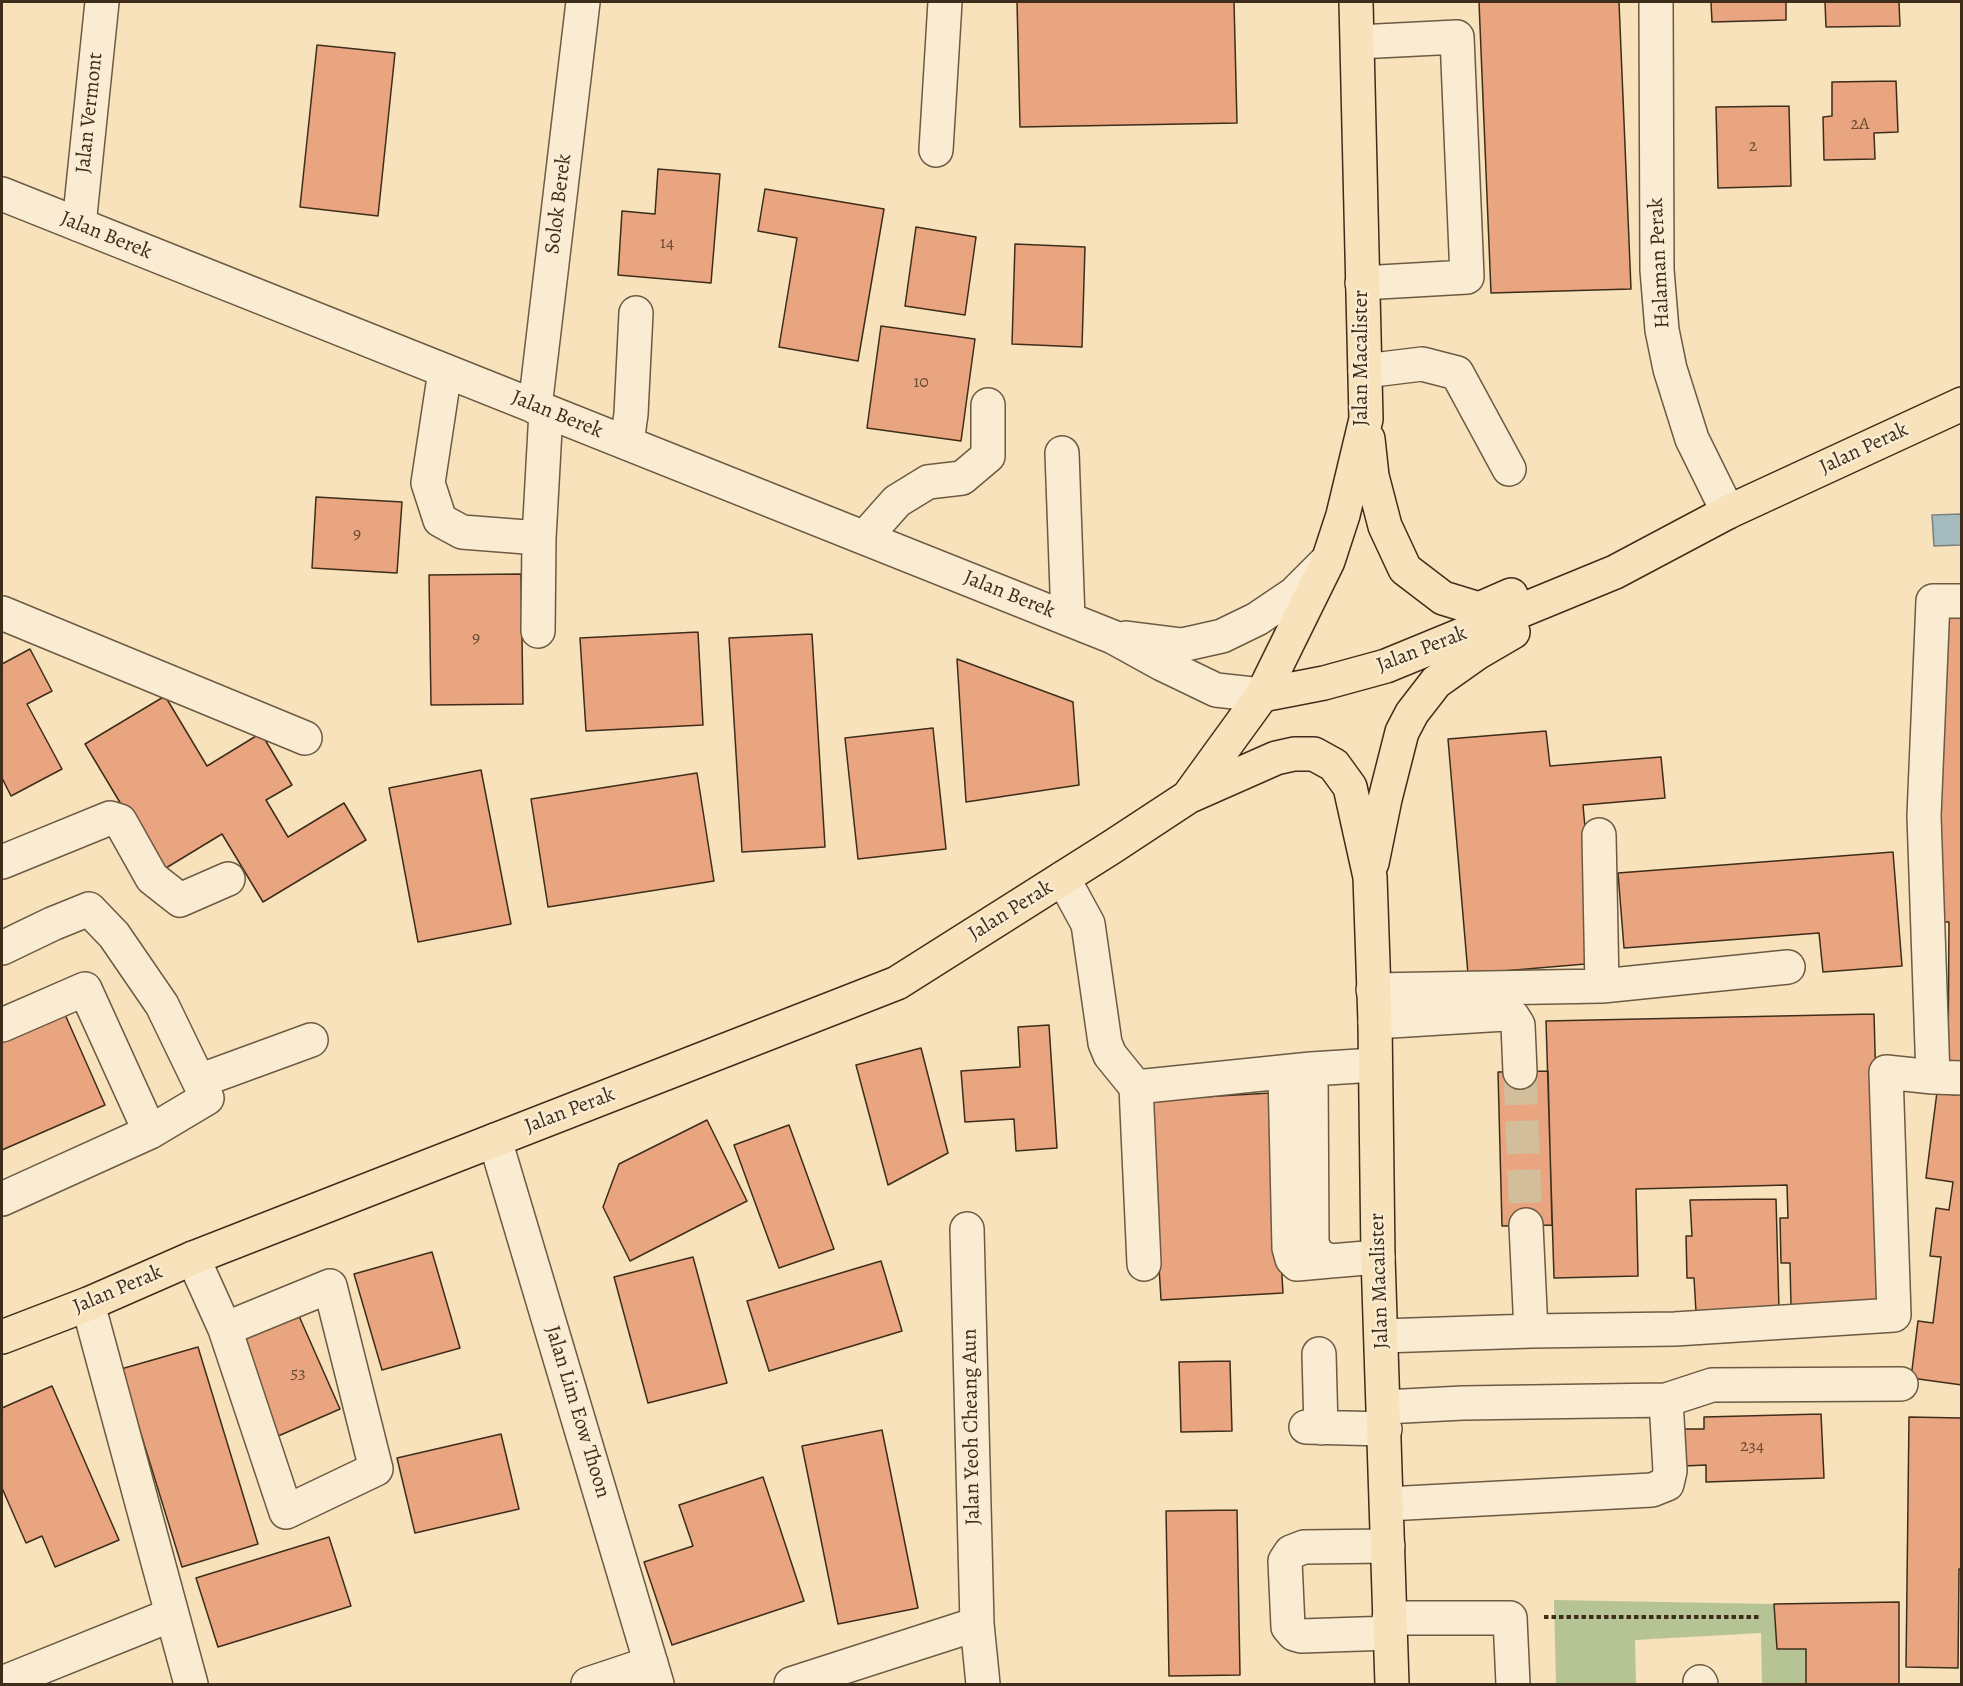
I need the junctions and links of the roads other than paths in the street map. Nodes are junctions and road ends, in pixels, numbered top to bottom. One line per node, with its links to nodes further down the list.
1 (102, 2): 9 (street, Jalan Vermont)
2 (583, 2): 16 (street, Solok Berek)
3 (945, 2): 7 (street)
4 (1356, 2): 6 (main road, Jalan Macalister)
5 (1656, 2): 21 (street, Halaman Perak)
6 (1358, 42): 10 (main road, Jalan Macalister); 10 (street)
7 (936, 150)
8 (2, 194): 9 (street, Jalan Berek)
9 (79, 225): 13 (street, Jalan Berek)
10 (1362, 283): 12 (main road, Jalan Macalister)
11 (636, 313): 18 (street)
12 (1365, 370): 17 (main road, Jalan Macalister); 20 (street)
13 (445, 371): 16 (street, Jalan Berek); 22 (street)
14 (1962, 404): 21 (main road, Jalan Perak)
15 (988, 405): 23 (street)
16 (541, 409): 18 (street, Jalan Berek); 22 (street, Solok Berek)
17 (1366, 419): 21 (main road); 24 (main road, Jalan Macalister)
18 (627, 443): 23 (street, Jalan Berek)
19 (1062, 453): 28 (street)
20 (1509, 469)
21 (1728, 512): 25 (main road, Jalan Perak)
22 (539, 538): 29 (street, Solok Berek)
23 (866, 538): 28 (street, Jalan Berek)
24 (1328, 561): 30 (street, Jalan Berek); 31 (main road, Jalan Macalister)
25 (1565, 592): 31 (main road, Jalan Perak); 36 (main road)
26 (1962, 602): 49 (street)
27 (2, 613): 32 (street)
28 (1068, 619): 30 (street, Jalan Berek)
29 (538, 631)
30 (1113, 637): 31 (street, Jalan Berek)
31 (1263, 695): 33 (main road, Jalan Perak)
32 (305, 738)
33 (1188, 796): 36 (main road); 37 (main road, Jalan Perak)
34 (1599, 835): 41 (street)
35 (2, 862): 38 (street)
36 (1370, 877): 42 (main road, Jalan Macalister)
37 (1063, 878): 51 (street); 53 (main road, Jalan Perak)
38 (228, 879)
39 (2, 948): 50 (street)
40 (1788, 967): 41 (street)
41 (1602, 986): 42 (street)
42 (1373, 990): 43 (main road, Jalan Macalister)
43 (1375, 1022): 46 (main road, Jalan Macalister); 48 (street)
44 (2, 1025): 52 (street)
45 (311, 1040): 50 (street)
46 (1374, 1065): 47 (street); 57 (main road, Jalan Macalister)
47 (1298, 1071): 51 (street); 57 (street)
48 (1520, 1072)
49 (1947, 1077): 62 (street)
50 (199, 1081): 52 (street)
51 (1136, 1087): 59 (street)
52 (150, 1132): 54 (street)
53 (495, 1140): 58 (main road, Jalan Perak); 74 (street, Jalan Lim Eow Thoon)
54 (2, 1199)
55 (1526, 1226): 62 (street)
56 (967, 1229): 72 (street, Jalan Yeoh Cheang Aun)
57 (1378, 1257): 63 (main road, Jalan Macalister)
58 (193, 1258): 60 (main road, Jalan Perak); 61 (street)
59 (1144, 1264)
60 (88, 1304): 64 (main road, Jalan Perak); 71 (street)
61 (225, 1329): 61 (street)
62 (1531, 1331): 63 (street)
63 (1382, 1336): 68 (main road, Jalan Macalister)
64 (2, 1337)
65 (1319, 1354): 68 (street)
66 (1901, 1384): 67 (street)
67 (1666, 1400): 68 (street); 69 (street)
68 (1384, 1418): 69 (main road, Jalan Macalister)
69 (1387, 1504): 70 (main road, Jalan Macalister)
70 (1388, 1546): 73 (main road, Jalan Macalister); 73 (street)
71 (171, 1615): 75 (street); 76 (street)
72 (977, 1624): 78 (street); 79 (street, Jalan Yeoh Cheang Aun)
73 (1390, 1626): 80 (main road, Jalan Macalister); 81 (street)
74 (654, 1674): 77 (street)
75 (2, 1683)
76 (191, 1684)
77 (588, 1684)
78 (791, 1684)
79 (983, 1684)
80 (1392, 1684)
81 (1514, 1684)

